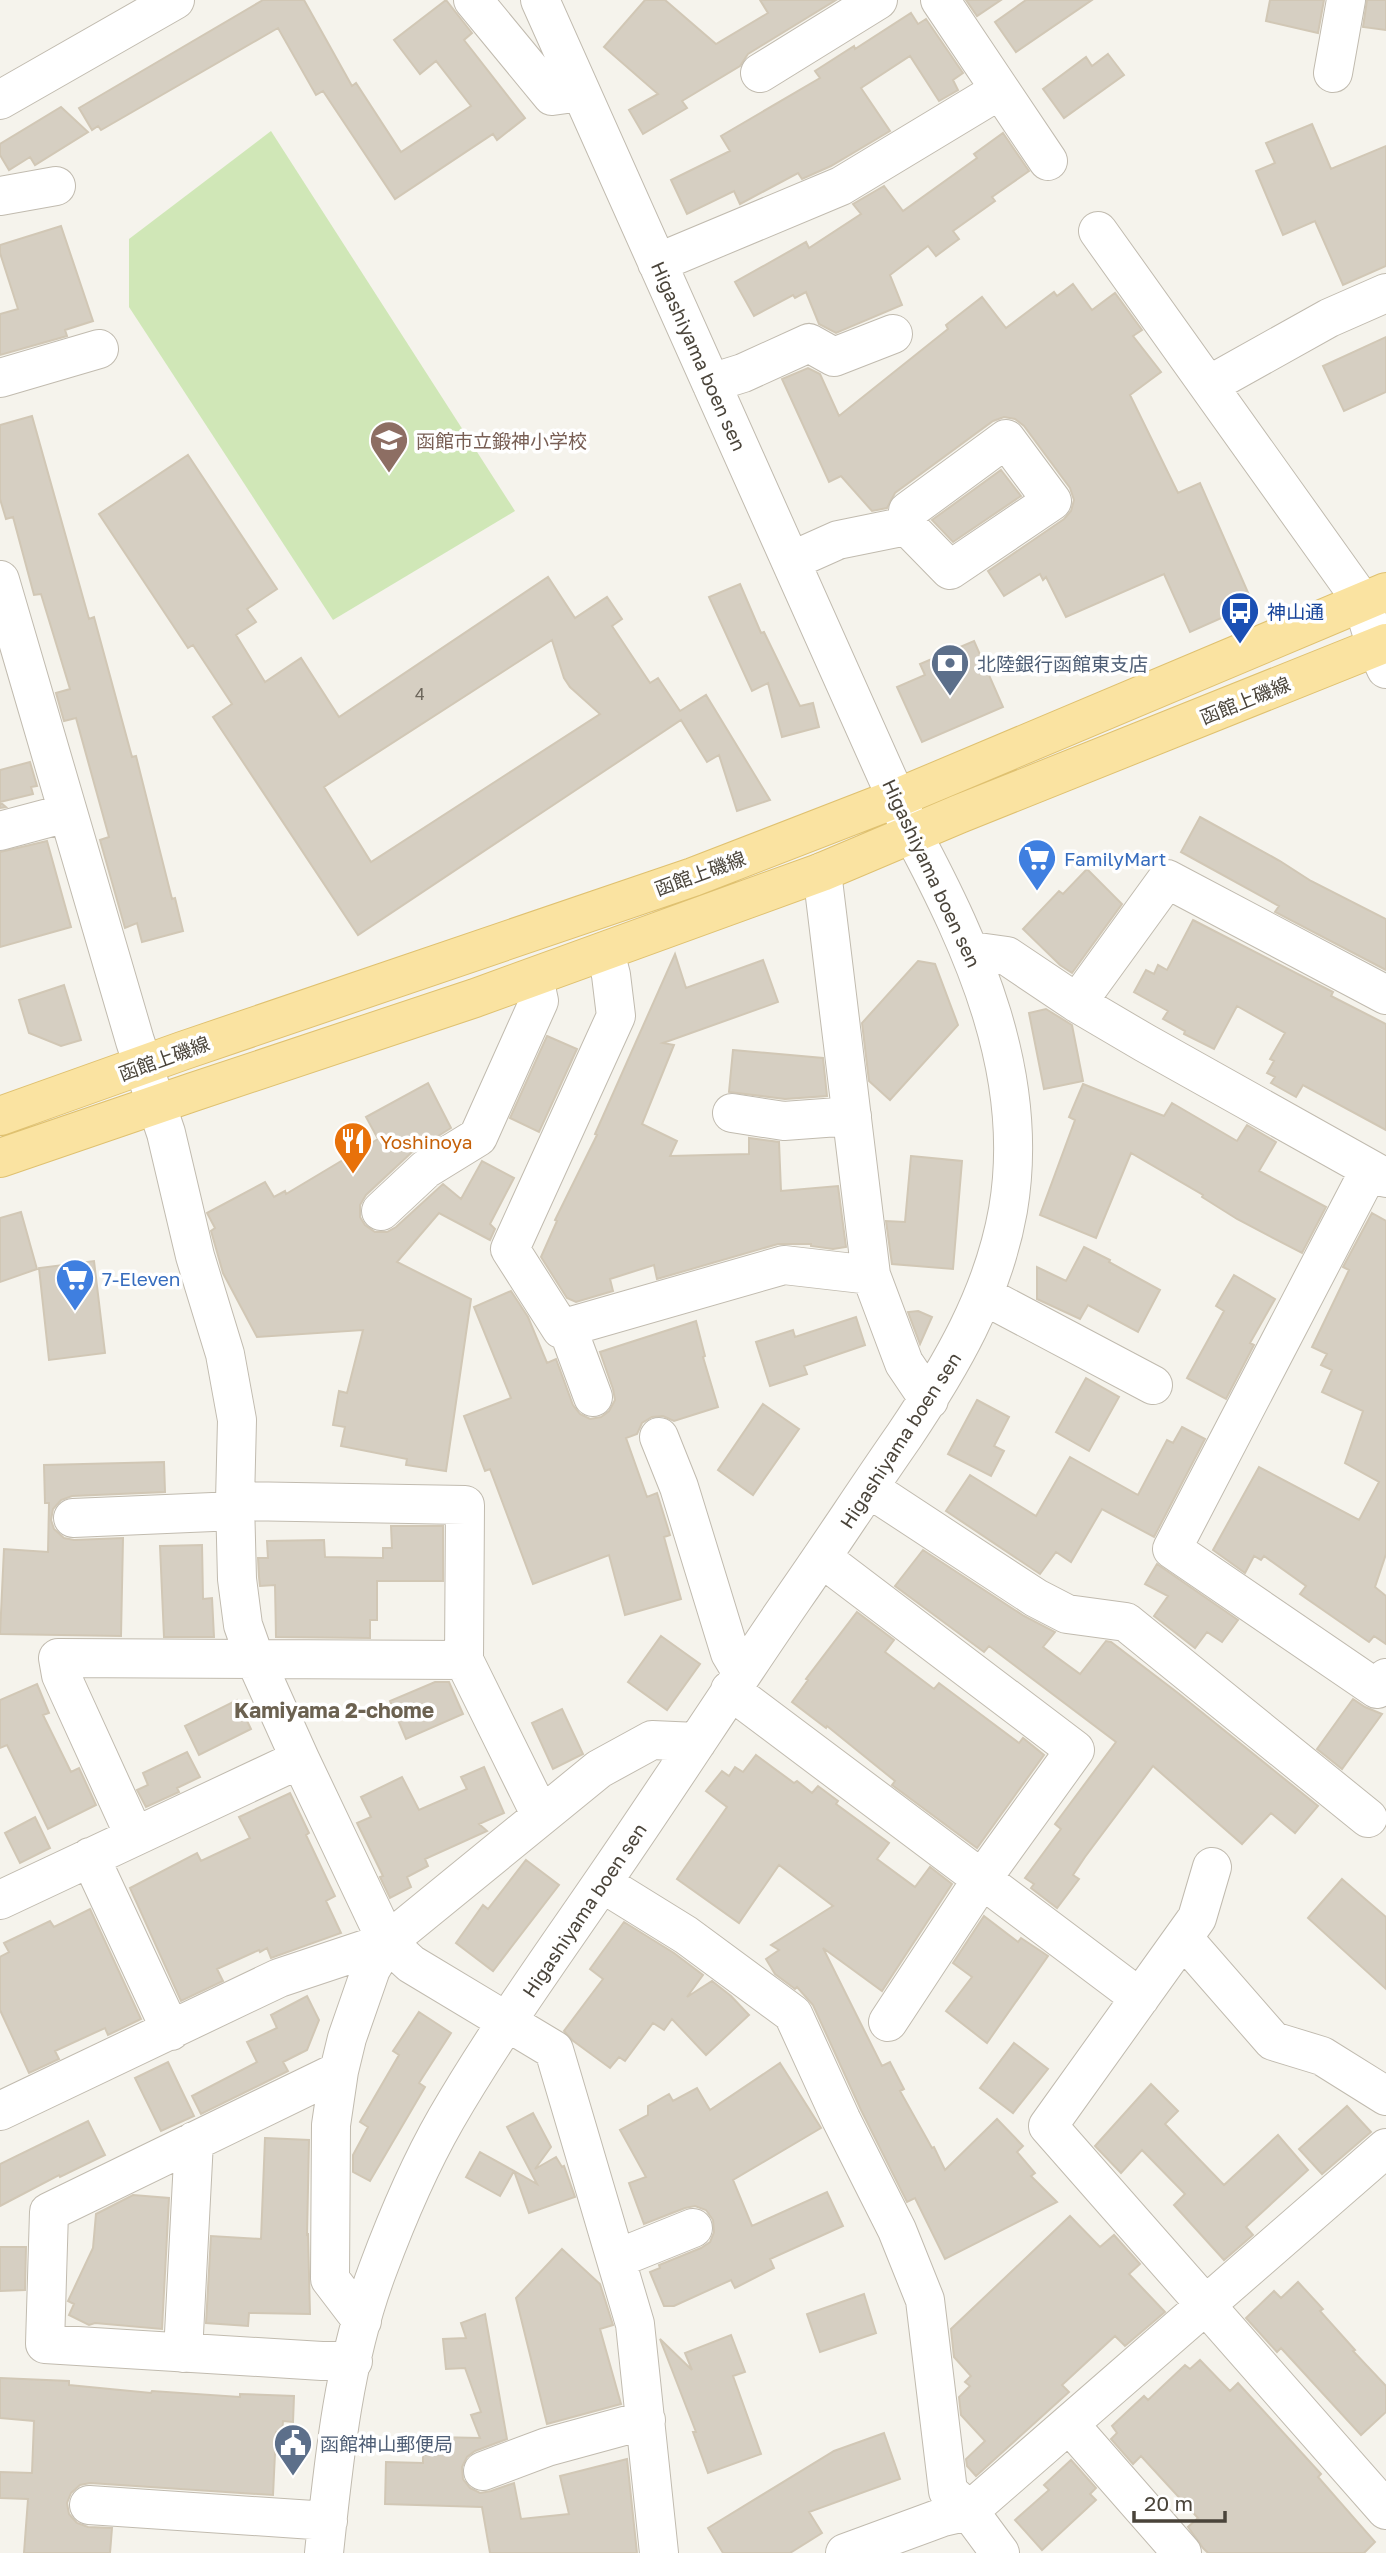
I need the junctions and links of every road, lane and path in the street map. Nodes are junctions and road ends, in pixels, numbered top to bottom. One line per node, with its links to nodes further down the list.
1 (175, 0): 11 (street)
2 (473, 0): 10 (street)
3 (540, 0): 10 (street, Higashiyama boen sen)
4 (878, 0): 8 (street)
5 (940, 0): 9 (street)
6 (1346, 0): 7 (street)
7 (1333, 73)
8 (760, 74)
9 (1000, 90): 12 (street); 16 (street)
10 (581, 92): 16 (street, Higashiyama boen sen)
11 (0, 100)
12 (1048, 161)
13 (56, 186): 14 (street)
14 (0, 196)
15 (1098, 231): 22 (street)
16 (657, 262): 21 (street, Higashiyama boen sen)
17 (1386, 293): 22 (street)
18 (893, 334): 21 (street)
19 (99, 349): 20 (street)
20 (0, 378)
21 (711, 383): 24 (street, Higashiyama boen sen)
22 (1209, 385): 26 (street)
23 (907, 526): 24 (street)
24 (791, 561): 29 (street, Higashiyama boen sen)
25 (0, 580): 27 (street)
26 (1374, 596): 28 (street); 29 (main road, 函館上磯線)
27 (8, 634): 30 (street)
28 (1383, 653): 32 (main road, 函館上磯線)
29 (897, 797): 32 (street, Higashiyama boen sen); 39 (main road, 函館上磯線)
30 (67, 813): 31 (street); 39 (street)
31 (0, 831)
32 (912, 833): 33 (main road, 函館上磯線); 34 (street, Higashiyama boen sen)
33 (822, 872): 35 (main road, 函館上磯線); 43 (street)
34 (971, 951): 38 (street); 48 (street, Higashiyama boen sen)
35 (605, 952): 36 (main road, 函館上磯線); 49 (street)
36 (534, 978): 40 (main road, 函館上磯線); 46 (street)
37 (1386, 996): 38 (street)
38 (1077, 1003): 45 (street)
39 (142, 1065): 40 (street); 42 (main road, 函館上磯線)
40 (156, 1104): 44 (main road, 函館上磯線); 55 (street)
41 (732, 1113): 43 (street)
42 (0, 1116)
43 (852, 1116): 47 (street)
44 (0, 1158)
45 (1378, 1174): 61 (street)
46 (381, 1211)
47 (871, 1275): 49 (street); 52 (street)
48 (983, 1295): 50 (street); 52 (street, Higashiyama boen sen)
49 (567, 1327): 51 (street)
50 (1153, 1385)
51 (593, 1397)
52 (929, 1400): 54 (street, Higashiyama boen sen)
53 (659, 1437): 60 (street)
54 (870, 1489): 57 (street, Higashiyama boen sen); 65 (street)
55 (236, 1506): 56 (street); 58 (street); 59 (street)
56 (73, 1518)
57 (822, 1558): 60 (street, Higashiyama boen sen); 69 (street)
58 (255, 1659): 59 (street); 63 (street); 66 (street)
59 (464, 1660): 64 (street)
60 (736, 1682): 62 (street, Higashiyama boen sen); 69 (street)
61 (1383, 1687)
62 (697, 1742): 64 (street); 70 (street, Higashiyama boen sen)
63 (300, 1759): 66 (street); 73 (street)
64 (541, 1816): 73 (street)
65 (1368, 1818)
66 (134, 1835): 67 (street)
67 (90, 1857): 71 (street); 77 (street)
68 (1212, 1867): 72 (street)
69 (982, 1879): 74 (street); 75 (street)
70 (602, 1882): 76 (street, Higashiyama boen sen); 94 (street)
71 (0, 1900)
72 (1182, 1938): 74 (street); 79 (street)
73 (387, 1942): 76 (street); 77 (street); 78 (street)
74 (1140, 1998): 85 (street)
75 (888, 2022)
76 (508, 2023): 84 (street); 86 (street, Higashiyama boen sen)
77 (171, 2031): 80 (street)
78 (339, 2071): 81 (street); 86 (street)
79 (1386, 2096)
80 (3, 2102)
81 (194, 2141): 87 (street); 87 (street)
82 (1386, 2148): 85 (street)
83 (693, 2228): 84 (street)
84 (617, 2259): 89 (street)
85 (1207, 2305): 90 (street); 93 (street)
86 (362, 2321): 88 (street, Higashiyama boen sen)
87 (183, 2353): 88 (street)
88 (353, 2361): 95 (street, Higashiyama boen sen)
89 (646, 2420): 91 (street); 96 (street)
90 (1069, 2424): 94 (street); 99 (street)
91 (483, 2471)
92 (89, 2505): 95 (street)
93 (1386, 2510)
94 (969, 2511): 97 (street); 98 (street)
95 (326, 2537)
96 (659, 2553)
97 (845, 2553)
98 (1000, 2553)
99 (1182, 2553)

